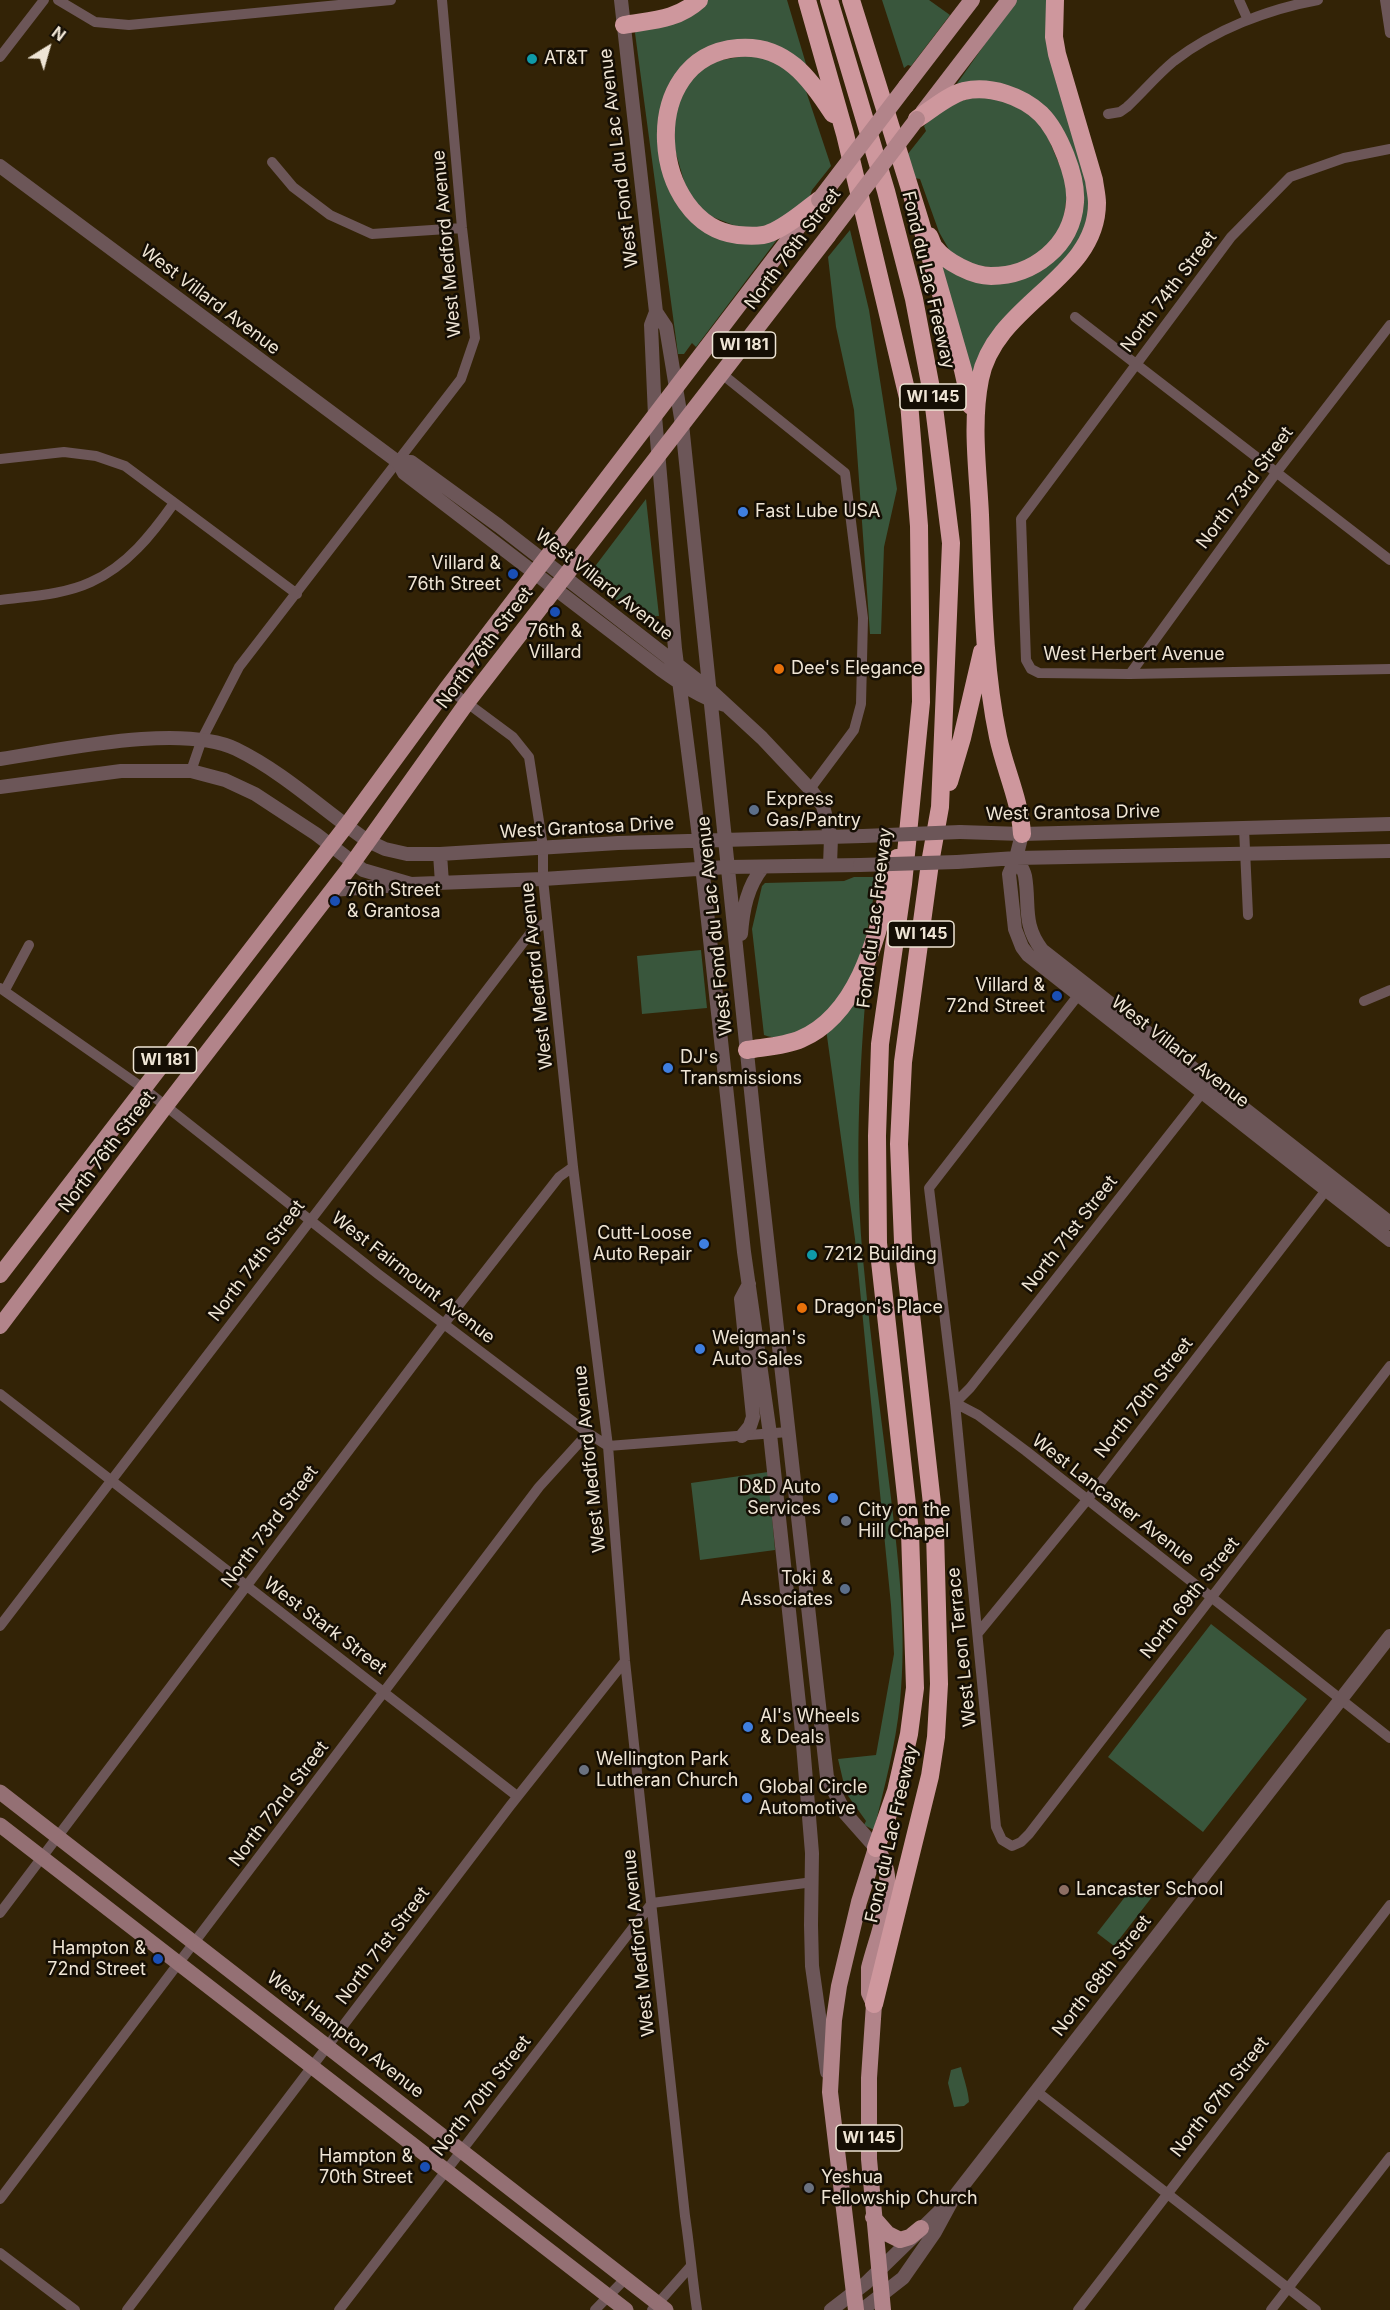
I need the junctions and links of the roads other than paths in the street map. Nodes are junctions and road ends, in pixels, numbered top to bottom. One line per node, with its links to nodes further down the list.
1 (44, 0): 20 (street)
2 (58, 0): 16 (street)
3 (391, 0): 16 (street)
4 (442, 0): 29 (street, West Medford Avenue)
5 (621, 0): 18 (street, West Fond du Lac Avenue)
6 (699, 0): 18 (highway)
7 (807, 0): 23 (highway, Fond du Lac Freeway / WI 145)
8 (829, 0): 63 (highway, Fond du Lac Freeway / WI 145)
9 (851, 0): 28 (highway)
10 (972, 0): 27 (main road, North 76th Street / WI 181, bridge)
11 (1009, 0): 22 (main road, North 76th Street / WI 181)
12 (1055, 0): 38 (highway)
13 (1239, 0): 17 (street)
14 (1318, 0): 17 (street)
15 (1385, 0): 19 (street)
16 (276, 5)
17 (1248, 20): 21 (street)
18 (624, 25): 30 (street, West Fond du Lac Avenue)
19 (1390, 33)
20 (0, 57)
21 (1108, 114)
22 (917, 119): 28 (highway); 34 (main road, North 76th Street / WI 181, bridge)
23 (845, 134): 27 (highway); 64 (highway, Fond du Lac Freeway / WI 145)
24 (1390, 149): 33 (street, North 74th Street)
25 (272, 162): 29 (street)
26 (0, 166): 41 (street, West Villard Avenue)
27 (819, 200): 35 (main road, North 76th Street / WI 181)
28 (920, 221): 38 (highway)
29 (462, 228): 41 (street, West Medford Avenue)
30 (657, 312): 35 (street, West Fond du Lac Avenue); 36 (street, West Fond du Lac Avenue)
31 (1075, 317): 33 (street)
32 (1390, 325): 42 (street, North 73rd Street)
33 (1135, 363): 42 (street); 44 (street, North 74th Street)
34 (722, 374): 37 (main road, North 76th Street / WI 181); 62 (street)
35 (676, 390): 36 (main road, North 76th Street / WI 181); 37 (street, West Fond du Lac Avenue)
36 (655, 416): 39 (street, West Fond du Lac Avenue); 46 (main road, North 76th Street / WI 181)
37 (682, 424): 39 (main road, North 76th Street / WI 181); 56 (street, West Fond du Lac Avenue)
38 (976, 437): 50 (highway)
39 (660, 454): 47 (main road, North 76th Street / WI 181); 51 (street, West Fond du Lac Avenue)
40 (0, 459): 43 (street)
41 (398, 462): 46 (street, West Villard Avenue); 48 (street, West Medford Avenue)
42 (1276, 472): 45 (street); 53 (street, North 73rd Street)
43 (174, 502): 48 (street); 49 (street)
44 (1021, 519): 53 (street, West Herbert Avenue)
45 (1390, 560)
46 (540, 567): 47 (street, West Villard Avenue); 55 (main road, North 76th Street / WI 181)
47 (560, 583): 51 (street, West Villard Avenue); 54 (street, West Villard Avenue); 57 (main road, North 76th Street / WI 181)
48 (297, 594): 58 (street, West Medford Avenue)
49 (0, 600)
50 (985, 638): 63 (highway); 68 (highway)
51 (677, 665): 54 (street, West Fond du Lac Avenue); 56 (street, West Villard Avenue)
52 (1390, 669): 53 (street, West Herbert Avenue)
53 (1130, 674)
54 (680, 684): 56 (street, West Villard Avenue); 71 (street, West Fond du Lac Avenue)
55 (447, 687): 57 (street, West Medford Avenue); 66 (main road, North 76th Street / WI 181)
56 (710, 695): 62 (street, West Villard Avenue); 72 (street, West Fond du Lac Avenue)
57 (466, 704): 70 (main road, North 76th Street / WI 181); 74 (street, West Medford Avenue)
58 (202, 739): 59 (street, West Grantosa Drive); 60 (street, West Medford Avenue); 66 (street, West Grantosa Drive)
59 (0, 759)
60 (191, 771): 61 (street); 73 (street)
61 (0, 787)
62 (810, 789): 69 (street, West Villard Avenue)
63 (940, 807): 142 (highway, Fond du Lac Freeway / WI 145)
64 (910, 810): 96 (highway); 134 (highway, Fond du Lac Freeway / WI 145)
65 (1390, 824): 67 (street, West Grantosa Drive)
66 (346, 826): 70 (street, West Grantosa Drive); 73 (main road, North 76th Street / WI 181)
67 (1245, 828): 68 (street, West Grantosa Drive); 77 (street)
68 (1022, 834): 69 (street, West Grantosa Drive, bridge); 78 (street, West Villard Avenue)
69 (831, 838): 72 (street, West Grantosa Drive); 80 (street, West Villard Avenue)
70 (368, 841): 76 (street, West Grantosa Drive); 79 (main road, North 76th Street / WI 181)
71 (700, 841): 72 (street, West Grantosa Drive); 74 (street, West Grantosa Drive); 83 (street, West Fond du Lac Avenue)
72 (725, 841): 81 (street, West Fond du Lac Avenue)
73 (331, 846): 79 (street); 99 (main road, North 76th Street / WI 181)
74 (543, 848): 76 (street, West Grantosa Drive); 84 (street, West Medford Avenue)
75 (1390, 851): 77 (street)
76 (440, 854): 85 (street)
77 (1245, 854): 78 (street); 88 (street)
78 (1016, 858): 80 (street, bridge); 93 (street, West Villard Avenue)
79 (353, 862): 86 (street); 87 (main road, North 76th Street / WI 181)
80 (830, 865): 82 (street)
81 (728, 867): 82 (street); 83 (street); 91 (street, West Fond du Lac Avenue)
82 (763, 867): 91 (street)
83 (701, 870): 84 (street); 97 (street, West Fond du Lac Avenue)
84 (543, 879): 85 (street); 89 (street, West Medford Avenue)
85 (442, 883): 86 (street)
86 (411, 884): 87 (street)
87 (332, 890): 100 (main road, North 76th Street / WI 181)
88 (1248, 915)
89 (547, 922): 101 (street, West Medford Avenue); 103 (street, North 74th Street)
90 (29, 945): 92 (street)
91 (738, 966): 96 (street, West Fond du Lac Avenue)
92 (2, 989): 99 (street, West Fairmount Avenue)
93 (1082, 990): 98 (street, West Villard Avenue); 112 (street, West Leon Terrace)
94 (1390, 990): 95 (street)
95 (1364, 1001)
96 (747, 1050): 97 (street); 113 (street, West Fond du Lac Avenue)
97 (724, 1069): 107 (street, West Fond du Lac Avenue)
98 (1206, 1087): 102 (street, West Villard Avenue); 112 (street, North 71st Street)
99 (143, 1088): 100 (street, West Fairmount Avenue); 106 (main road, North 76th Street / WI 181)
100 (165, 1107): 103 (street, West Fairmount Avenue); 109 (main road, North 76th Street / WI 181)
101 (573, 1167): 108 (street, North 73rd Street); 117 (street, West Medford Avenue)
102 (1330, 1185): 104 (street, West Villard Avenue); 105 (street, West Villard Avenue); 119 (street, North 70th Street)
103 (310, 1219): 108 (street, West Fairmount Avenue); 118 (street, North 74th Street)
104 (1390, 1223)
105 (1390, 1240)
106 (0, 1275)
107 (749, 1284): 115 (street, West Fond du Lac Avenue); 116 (street)
108 (444, 1324): 114 (street, West Fairmount Avenue); 120 (street, North 73rd Street)
109 (0, 1326)
110 (1390, 1366): 121 (street, North 69th Street)
111 (0, 1394): 118 (street, West Stark Street)
112 (955, 1404): 119 (street, West Lancaster Avenue); 123 (street, West Leon Terrace)
113 (788, 1432): 115 (street); 134 (street, West Fond du Lac Avenue)
114 (588, 1433): 117 (street, West Fairmount Avenue); 126 (street, North 72nd Street)
115 (770, 1434): 116 (street); 136 (street, West Fond du Lac Avenue)
116 (742, 1436): 117 (street)
117 (608, 1446): 125 (street, West Medford Avenue)
118 (112, 1480): 120 (street, West Stark Street); 122 (street, North 74th Street)
119 (1087, 1500): 121 (street, West Lancaster Avenue); 123 (street, North 70th Street)
120 (246, 1586): 126 (street, West Stark Street); 132 (street, North 73rd Street)
121 (1211, 1598): 127 (street, West Lancaster Avenue); 133 (street, North 69th Street)
122 (0, 1626)
123 (978, 1633): 133 (street, West Leon Terrace)
124 (1390, 1636): 127 (street, North 68th Street)
125 (625, 1661): 130 (street, North 71st Street); 137 (street, West Medford Avenue)
126 (385, 1692): 130 (street, West Stark Street); 140 (street, North 72nd Street)
127 (1341, 1699): 128 (street, West Lancaster Avenue); 145 (street, North 68th Street)
128 (1390, 1738)
129 (0, 1792): 132 (main road, West Hampton Avenue)
130 (517, 1796): 143 (street, North 71st Street)
131 (0, 1825): 135 (main road)
132 (57, 1837): 135 (street, North 73rd Street); 140 (main road, West Hampton Avenue)
133 (1012, 1846)
134 (876, 1848): 142 (main road); 146 (main road, West Fond du Lac Avenue / WI 145)
135 (42, 1857): 139 (street, North 73rd Street); 141 (main road)
136 (813, 1882): 137 (street); 146 (street, West Fond du Lac Avenue)
137 (652, 1903): 147 (street, North 70th Street); 156 (street, West Medford Avenue)
138 (1390, 1905): 150 (street, North 67th Street)
139 (0, 1913)
140 (194, 1942): 141 (street, North 72nd Street); 143 (main road, West Hampton Avenue)
141 (177, 1963): 144 (main road); 152 (street, North 72nd Street)
142 (874, 2004): 153 (main road, WI 145)
143 (328, 2046): 144 (street, North 71st Street); 147 (main road, West Hampton Avenue)
144 (311, 2067): 149 (main road); 165 (street, North 71st Street)
145 (1036, 2091): 150 (street); 151 (street, North 68th Street)
146 (830, 2092): 160 (main road, West Fond du Lac Avenue / WI 145)
147 (461, 2151): 149 (street, North 70th Street); 158 (main road, West Hampton Avenue)
148 (1390, 2157): 159 (street)
149 (444, 2171): 161 (main road); 166 (street, North 70th Street)
150 (1167, 2193): 159 (street); 173 (street, North 67th Street)
151 (954, 2197): 154 (street, North 68th Street); 162 (street, North 68th Street)
152 (0, 2199)
153 (873, 2216): 154 (main road); 157 (main road, WI 145)
154 (921, 2228): 157 (street, North 68th Street)
155 (0, 2253): 164 (street)
156 (690, 2266): 163 (street); 169 (street, West Medford Avenue)
157 (878, 2271): 160 (street, North 68th Street); 162 (main road, WI 145)
158 (626, 2279): 161 (street); 163 (main road, West Hampton Avenue)
159 (1288, 2288): 174 (street); 175 (street)
160 (855, 2292): 170 (street, North 68th Street); 171 (main road, West Fond du Lac Avenue / WI 145)
161 (609, 2298): 167 (street); 168 (main road)
162 (882, 2303): 172 (street, North 68th Street)
163 (659, 2308)
164 (75, 2310)
165 (127, 2310)
166 (339, 2310)
167 (595, 2310)
168 (626, 2310)
169 (697, 2310)
170 (831, 2310)
171 (856, 2310)
172 (862, 2310)
173 (1078, 2310)
174 (1271, 2310)
175 (1316, 2310)

